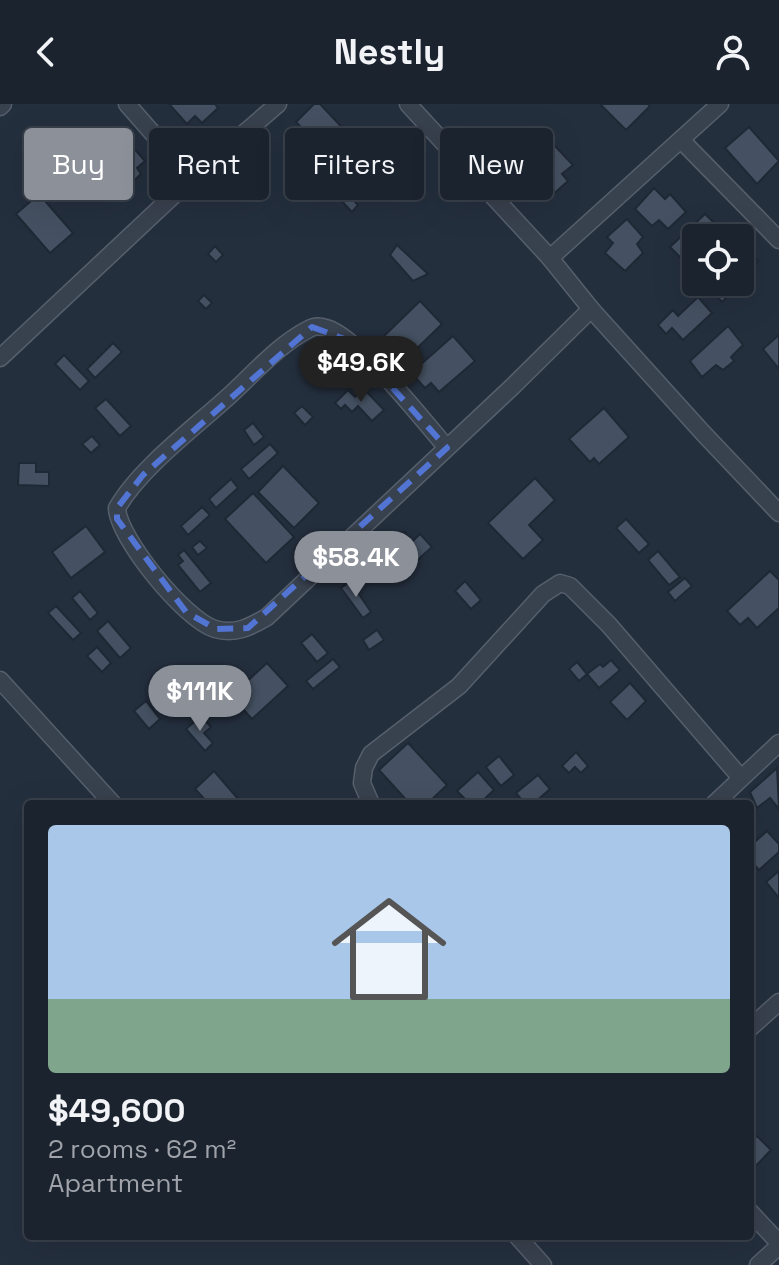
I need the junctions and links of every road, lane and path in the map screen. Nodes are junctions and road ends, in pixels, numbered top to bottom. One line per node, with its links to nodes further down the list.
1 (127, 104): 6 (street)
2 (278, 104): 5 (street)
3 (720, 104): 7 (street)
4 (418, 107): 10 (street)
5 (250, 128)
6 (149, 129)
7 (682, 141): 9 (street); 10 (street)
8 (169, 200): 12 (street)
9 (779, 240)
10 (550, 258): 11 (street)
11 (591, 309): 13 (street); 14 (street)
12 (0, 358)
13 (447, 448): 13 (street)
14 (779, 513)
15 (0, 680): 18 (street)
16 (779, 743): 17 (street)
17 (741, 778): 19 (street); 20 (street)
18 (109, 800)
19 (369, 800)
20 (718, 800)
21 (779, 1002): 22 (street)
22 (754, 1024)
23 (754, 1216): 25 (street)
24 (521, 1240): 26 (street)
25 (779, 1244): 27 (street)
26 (543, 1265)
27 (758, 1265)

